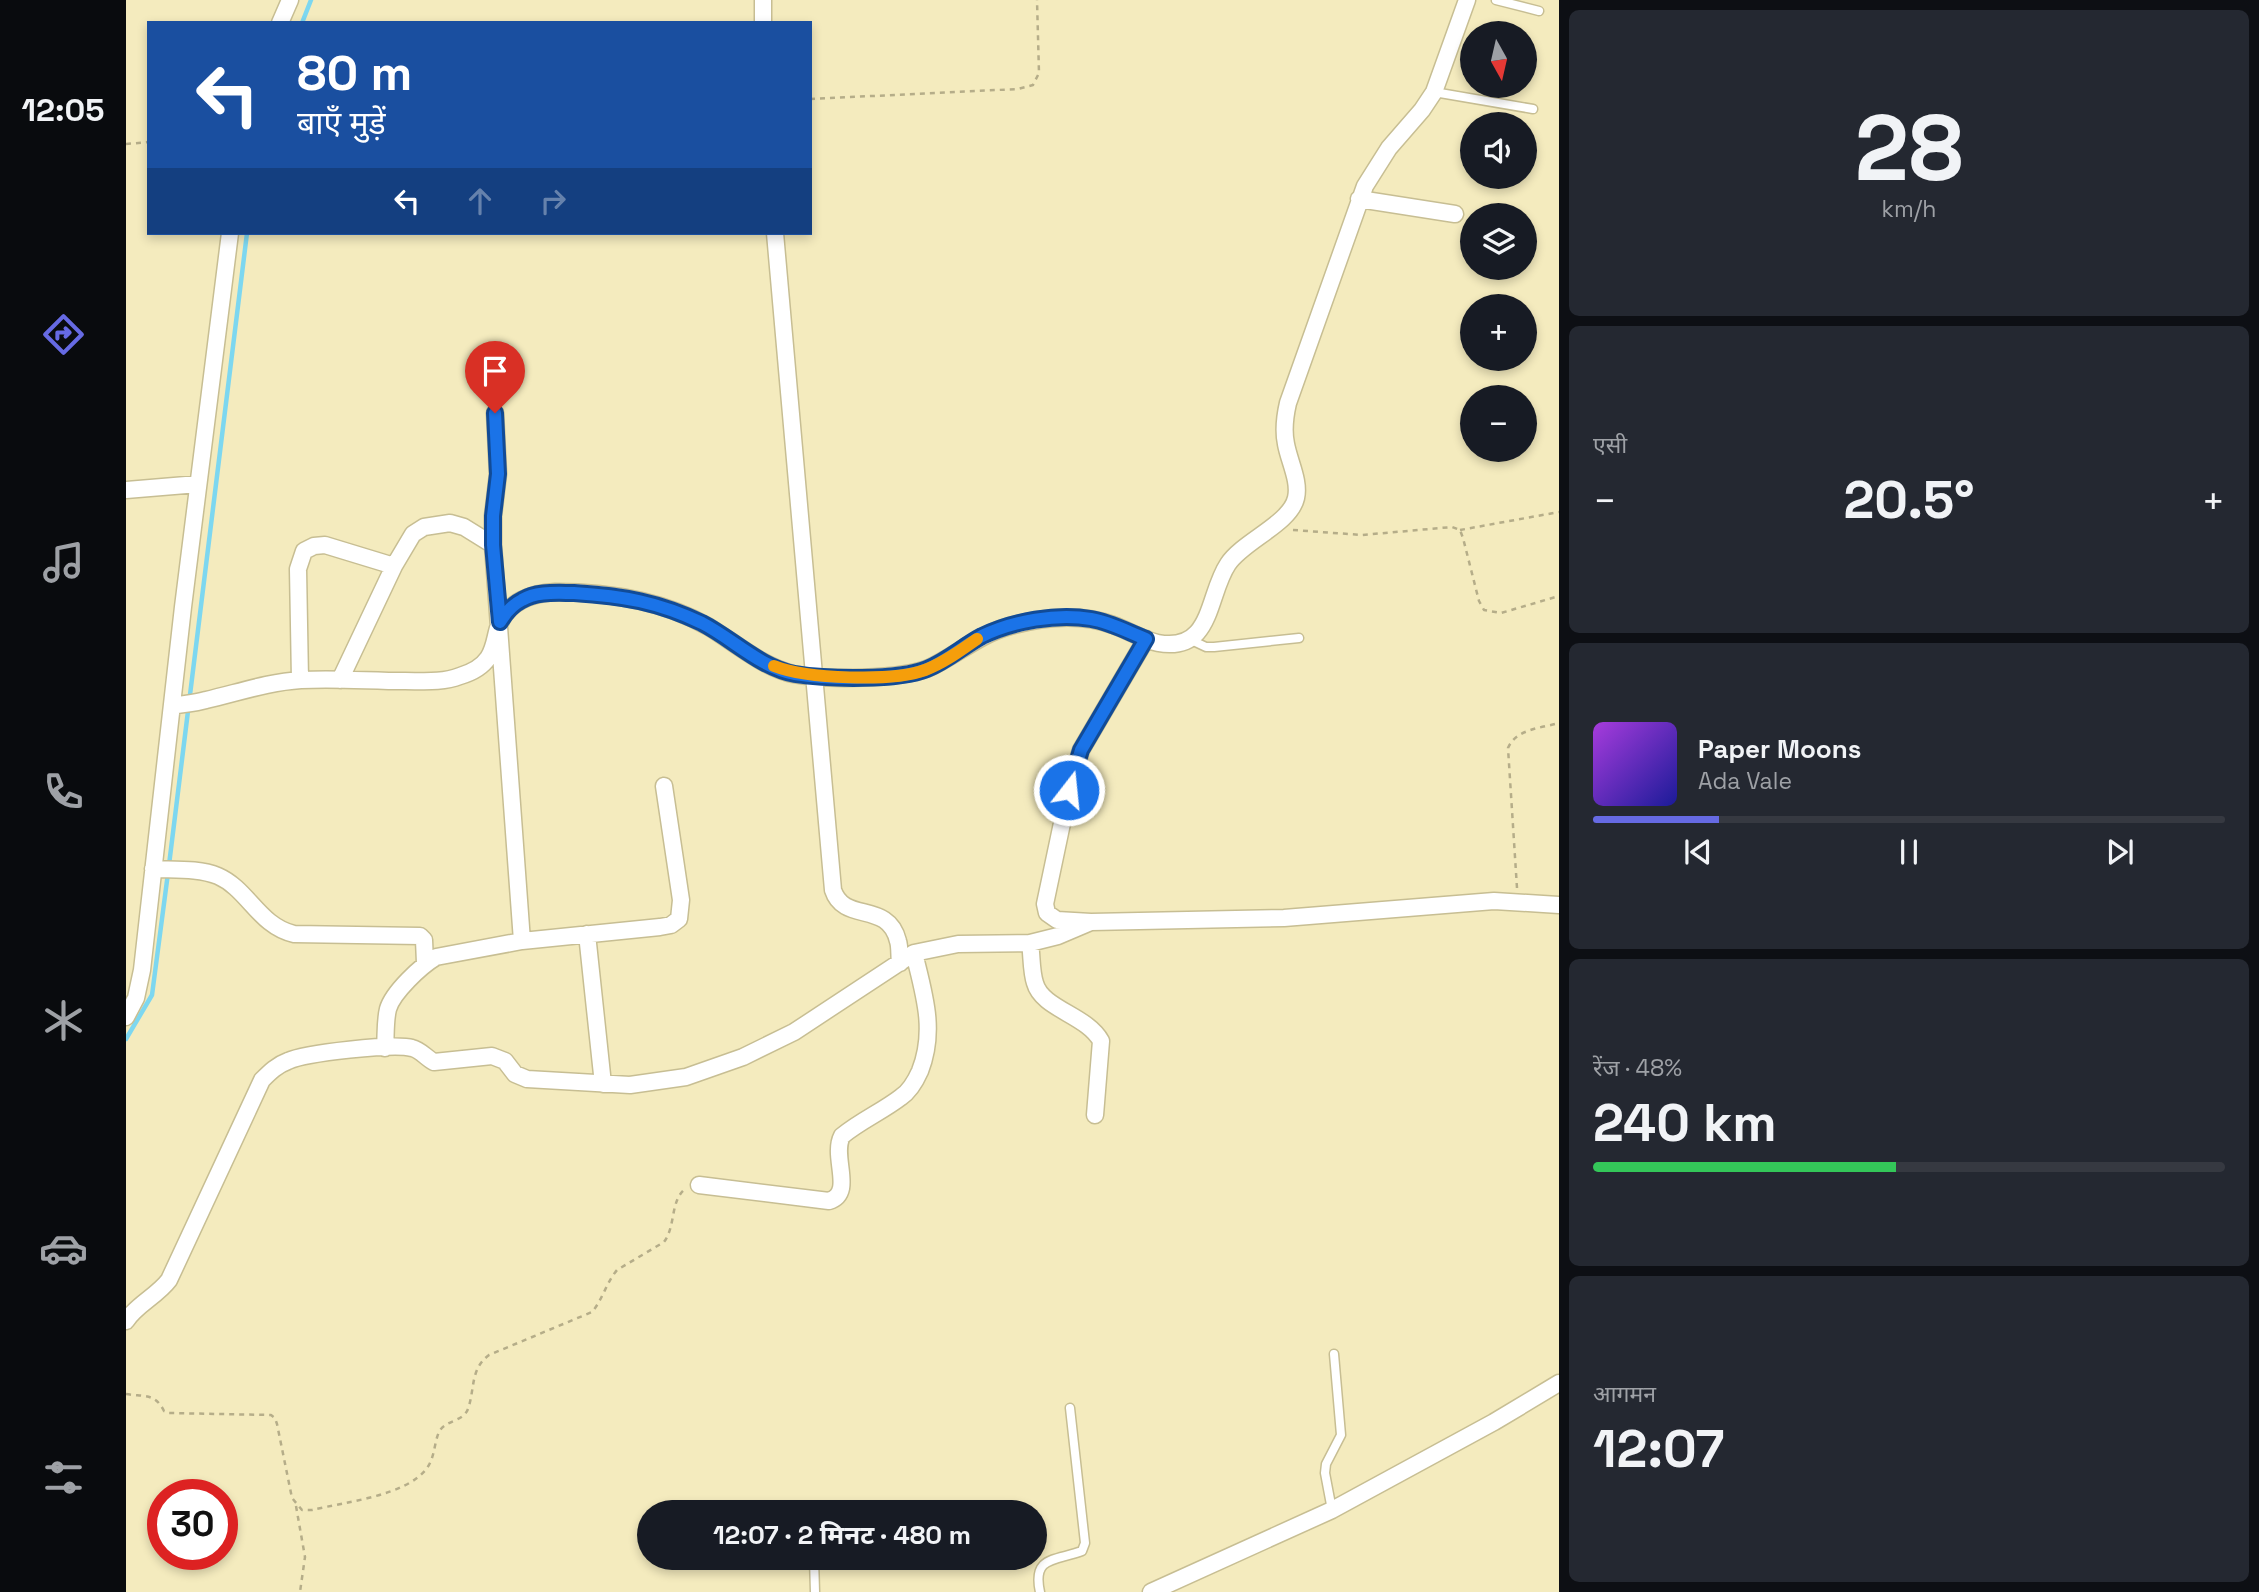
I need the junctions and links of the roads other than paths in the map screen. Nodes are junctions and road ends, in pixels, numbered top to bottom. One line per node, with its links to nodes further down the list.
1 (290, 0): 6 (street)
2 (763, 0): 7 (street)
3 (1467, 0): 8 (street)
4 (1496, 0): 5 (lane)
5 (1539, 11)
6 (281, 21)
7 (763, 21)
8 (1434, 92): 9 (lane); 10 (street)
9 (1534, 109)
10 (1359, 198): 11 (street); 22 (street)
11 (1455, 214)
12 (230, 235): 15 (street)
13 (775, 235): 23 (street)
14 (495, 413): 17 (street)
15 (198, 484): 16 (street); 26 (street)
16 (126, 490)
17 (493, 545): 18 (street); 19 (street)
18 (394, 566): 24 (street); 25 (street)
19 (500, 622): 23 (street); 25 (street); 32 (street)
20 (1299, 638): 22 (lane)
21 (1146, 639): 22 (street); 23 (street); 30 (street)
22 (1189, 639)
23 (814, 677): 34 (street)
24 (300, 680): 25 (street); 26 (street)
25 (340, 680)
26 (177, 705): 28 (street)
27 (664, 786): 31 (street)
28 (163, 870): 35 (street); 36 (street)
29 (1559, 905): 30 (street)
30 (1091, 922): 33 (street)
31 (587, 934): 32 (street); 38 (street)
32 (522, 941): 35 (street)
33 (1030, 943): 34 (street); 39 (street)
34 (907, 958): 38 (street); 40 (street)
35 (425, 964): 37 (street)
36 (126, 1017)
37 (385, 1048): 38 (street); 41 (street)
38 (603, 1084)
39 (1095, 1115)
40 (699, 1185)
41 (126, 1321)
42 (1334, 1354): 45 (lane)
43 (1559, 1383): 45 (street)
44 (1070, 1408): 48 (lane)
45 (1332, 1510): 49 (street)
46 (814, 1570): 47 (lane)
47 (815, 1592)
48 (1040, 1592)
49 (1151, 1592)

